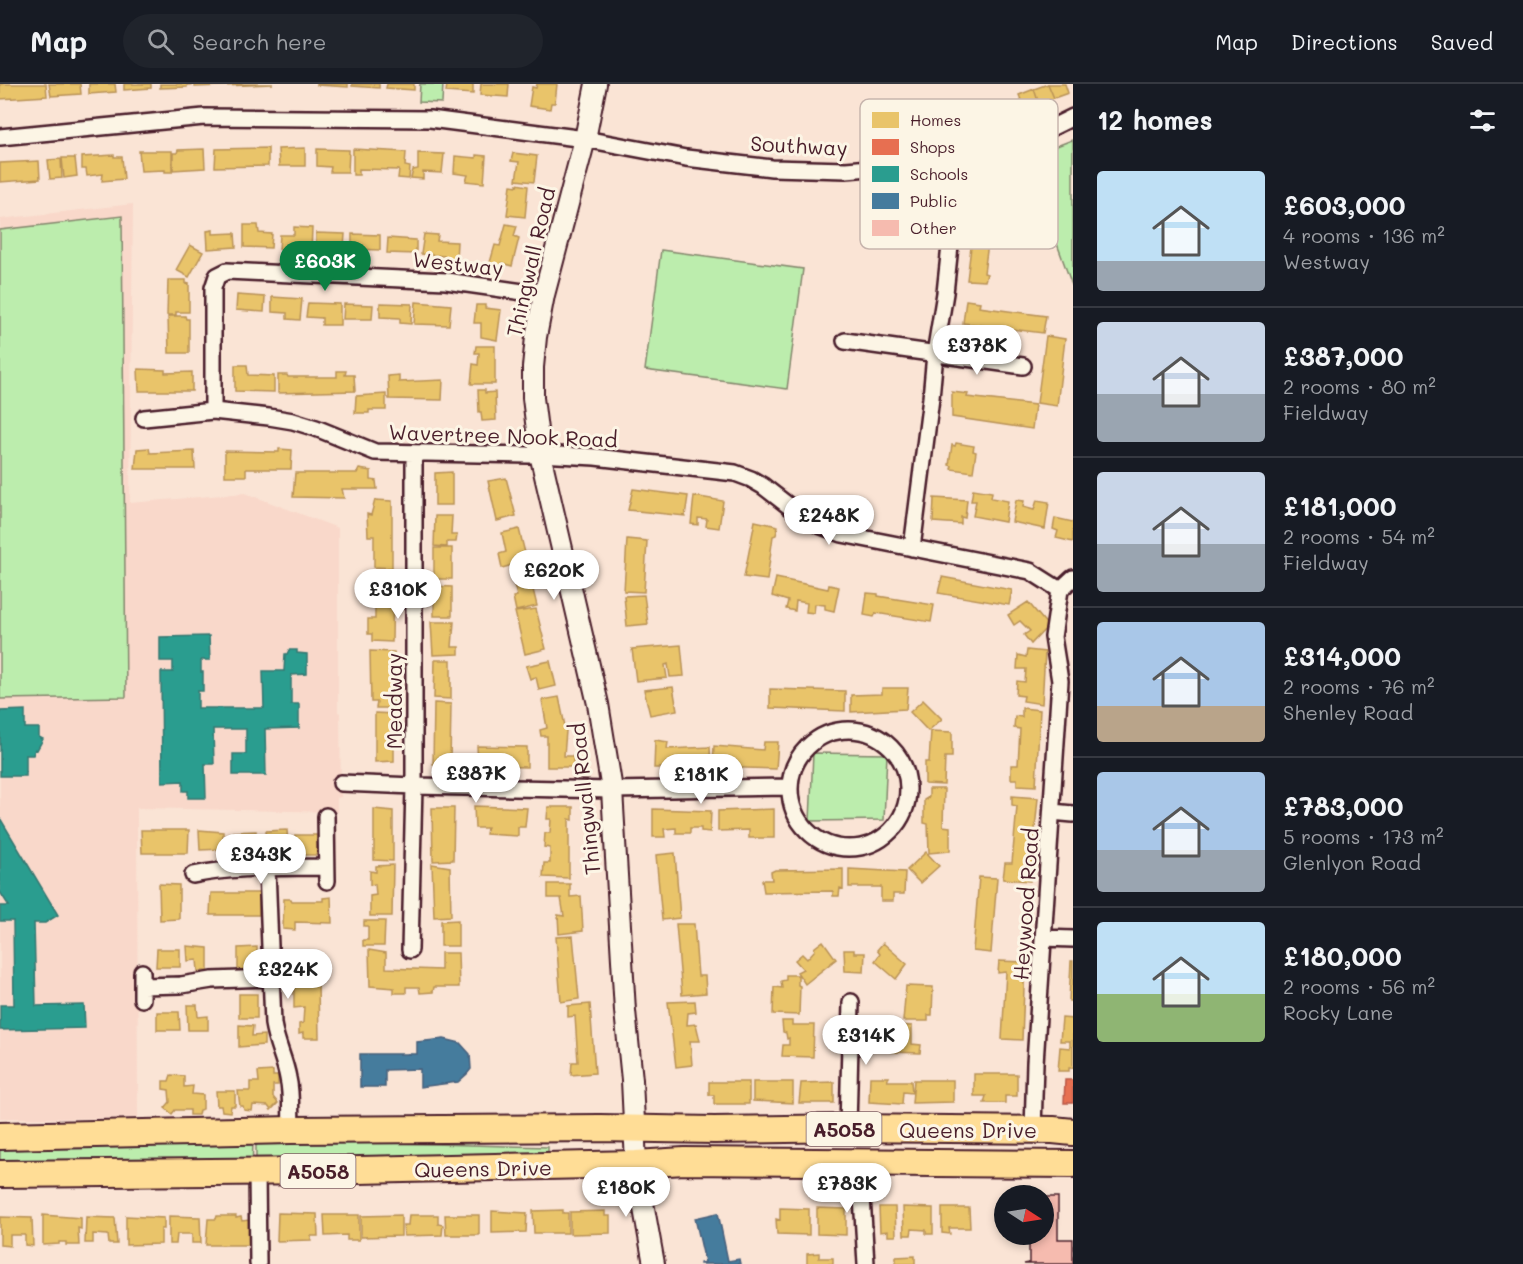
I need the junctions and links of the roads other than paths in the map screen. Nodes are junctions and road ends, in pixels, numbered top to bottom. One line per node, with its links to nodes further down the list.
1 (596, 84): 5 (street, Thingwall Road)
2 (1073, 117): 3 (street, Southway)
3 (1058, 124)
4 (0, 137): 5 (street, Southway)
5 (585, 139): 6 (street, Southway); 8 (street, Thingwall Road)
6 (860, 169)
7 (950, 249): 10 (street)
8 (544, 295): 12 (street, Westway); 15 (street, Thingwall Road)
9 (845, 340): 10 (street)
10 (935, 354): 11 (street); 16 (street)
11 (1023, 366)
12 (213, 411): 13 (street, Wavertree Nook Road); 14 (street, Wavertree Nook Road)
13 (144, 418)
14 (414, 453): 15 (street, Wavertree Nook Road); 21 (street, Meadway)
15 (540, 454): 16 (street, Wavertree Nook Road); 23 (street, Thingwall Road)
16 (912, 548): 18 (street, Wavertree Nook Road)
17 (1073, 578): 18 (street)
18 (1060, 590): 19 (street)
19 (1067, 681): 24 (street, Heywood Road)
20 (341, 783): 21 (street)
21 (414, 786): 23 (street); 31 (street, Meadway)
22 (790, 787): 22 (street); 23 (street)
23 (612, 790): 35 (street, Thingwall Road)
24 (1052, 812): 25 (street); 29 (street, Heywood Road)
25 (1073, 814)
26 (326, 816): 27 (street)
27 (267, 869): 28 (street); 32 (street)
28 (191, 875)
29 (1043, 938): 30 (street); 38 (street, Heywood Road)
30 (1073, 939)
31 (410, 950)
32 (271, 978): 33 (street); 37 (street)
33 (142, 986)
34 (851, 1002): 36 (street)
35 (634, 1128): 36 (highway, Queens Drive / A5058); 37 (highway, Queens Drive / A5058); 41 (street, Thingwall Road)
36 (848, 1128): 38 (highway, Queens Drive / A5058)
37 (291, 1130): 39 (highway, Queens Drive / A5058)
38 (1058, 1130)
39 (0, 1136)
40 (860, 1163): 41 (highway, Queens Drive / A5058); 42 (highway, Queens Drive / A5058); 47 (street)
41 (636, 1164): 43 (highway, Queens Drive / A5058); 46 (street, Thingwall Road)
42 (1073, 1164)
43 (257, 1172): 44 (highway, Queens Drive / A5058); 45 (street)
44 (0, 1174)
45 (258, 1264)
46 (654, 1264)
47 (866, 1264)

